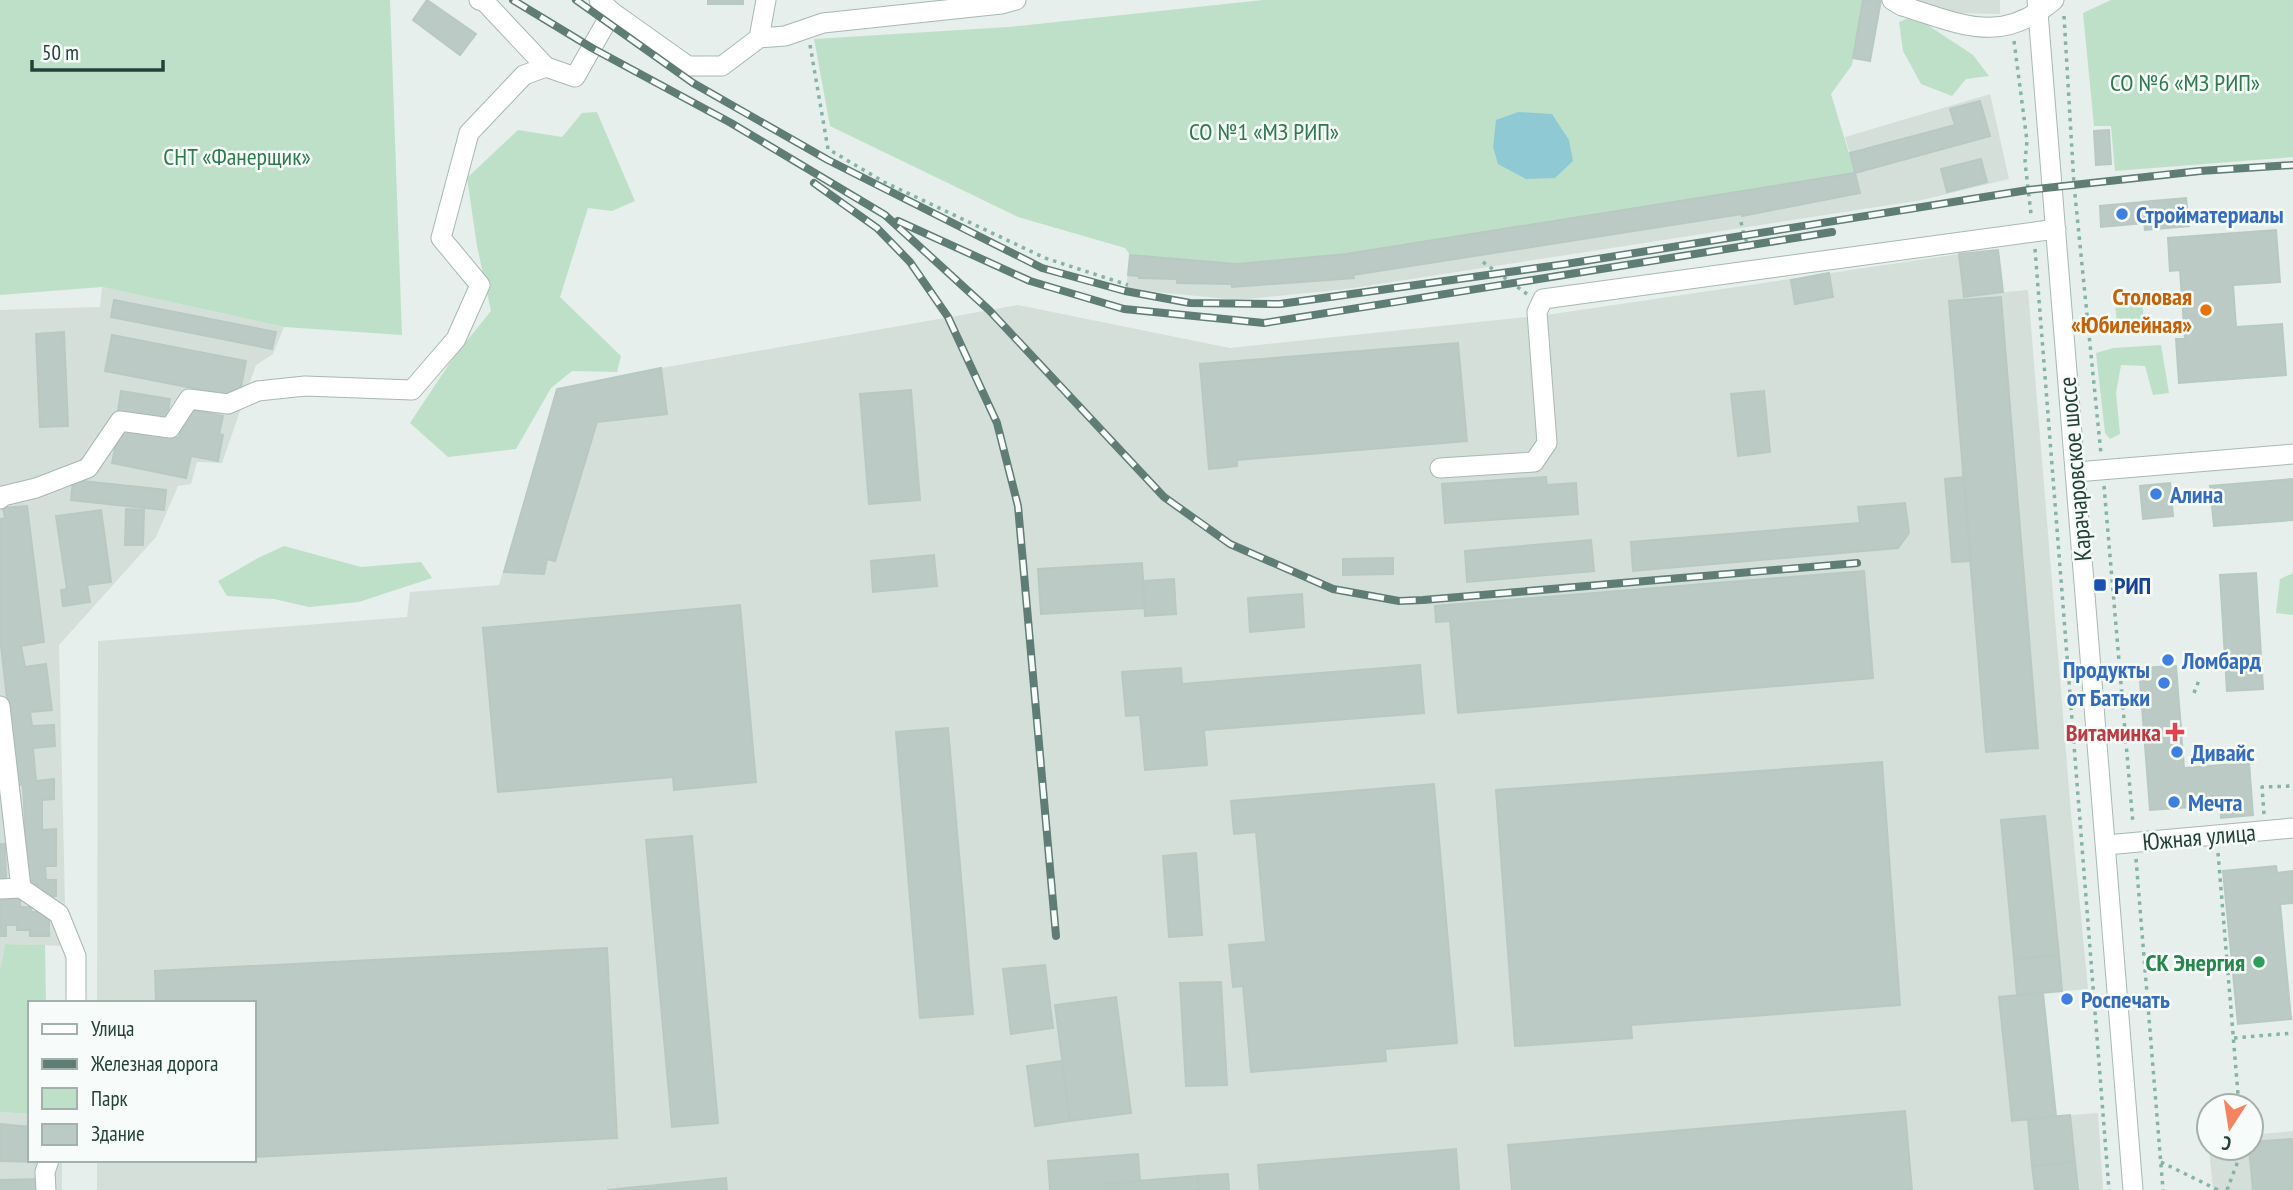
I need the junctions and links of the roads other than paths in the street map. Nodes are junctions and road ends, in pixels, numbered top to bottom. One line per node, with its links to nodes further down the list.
1 (479, 0): 9 (street)
2 (766, 0): 8 (street)
3 (1016, 0): 8 (street)
4 (1892, 0): 6 (street)
5 (606, 6): 8 (street); 9 (street)
6 (2037, 7): 7 (street); 10 (street, Карачаровское шоссе)
7 (2059, 7)
8 (759, 38)
9 (546, 67): 14 (street)
10 (2056, 229): 12 (street); 13 (street, Карачаровское шоссе)
11 (2293, 454): 13 (street)
12 (1440, 468)
13 (2076, 472): 17 (street, Карачаровское шоссе)
14 (0, 499)
15 (0, 706): 18 (street)
16 (2293, 828): 17 (street, Южная улица)
17 (2106, 845): 23 (street, Карачаровское шоссе)
18 (21, 888): 19 (street); 20 (street)
19 (0, 889)
20 (76, 1001)
21 (48, 1162): 22 (street)
22 (46, 1190)
23 (2133, 1190)

